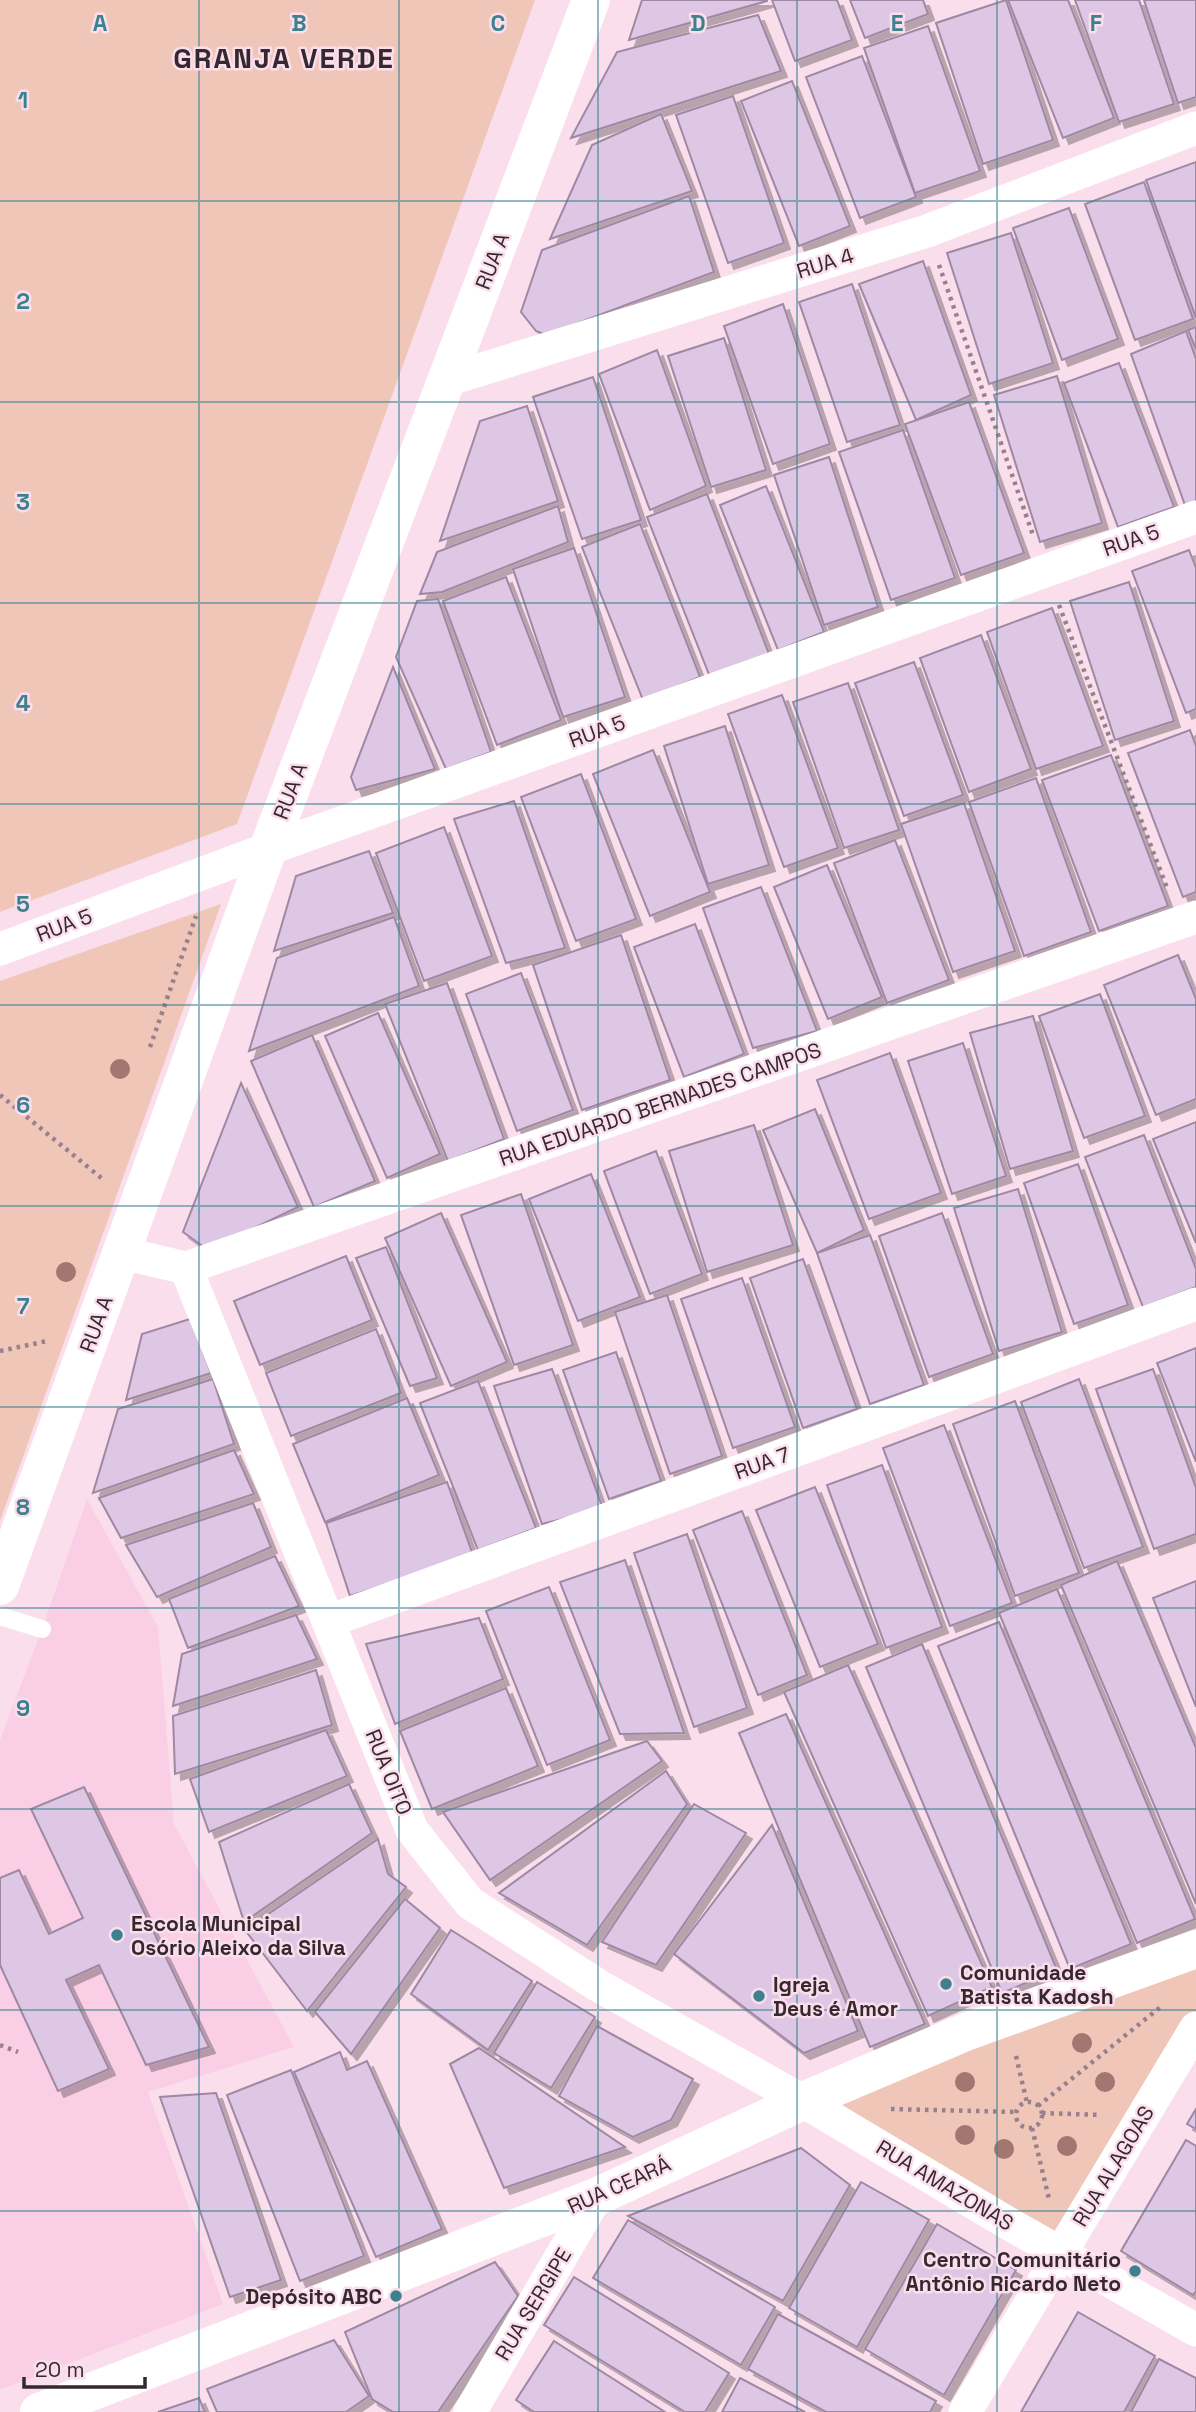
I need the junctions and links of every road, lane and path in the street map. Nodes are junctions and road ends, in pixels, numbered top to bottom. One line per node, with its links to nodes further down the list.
1 (591, 0): 3 (street, RUA A)
2 (1196, 128): 3 (street, RUA 4)
3 (447, 380): 5 (street, RUA A)
4 (1196, 517): 5 (street, RUA 5)
5 (268, 849): 7 (street, RUA 5); 9 (street, RUA A)
6 (1196, 918): 11 (street, RUA EDUARDO BERNADES CAMPOS)
7 (0, 950)
8 (0, 1095): 9 (path)
9 (138, 1208): 10 (street, RUA A)
10 (122, 1252): 11 (street); 13 (street, RUA A)
11 (186, 1268): 15 (street, RUA OITO)
12 (1196, 1304): 15 (street, RUA 7)
13 (0, 1586)
14 (0, 1616): 16 (lane)
15 (329, 1621): 23 (street, RUA OITO)
16 (42, 1629)
17 (1196, 1949): 23 (street, RUA CEARÁ)
18 (1168, 2001): 25 (path)
19 (1196, 2028): 33 (street, RUA ALAGOAS)
20 (0, 2045): 22 (path)
21 (1014, 2048): 24 (path)
22 (18, 2052)
23 (803, 2101): 31 (street, RUA CEARÁ); 33 (street, RUA AMAZONAS)
24 (1027, 2103): 25 (path); 27 (path)
25 (1038, 2106): 28 (path)
26 (879, 2109): 27 (path)
27 (1017, 2112): 30 (path)
28 (1042, 2113): 29 (path); 30 (path)
29 (1103, 2115)
30 (1032, 2128): 32 (path)
31 (596, 2197): 35 (street, RUA CEARÁ); 36 (street, RUA SERGIPE)
32 (1049, 2200)
33 (1062, 2253): 34 (street, RUA AMAZONAS); 37 (street, RUA ALAGOAS)
34 (1196, 2330)
35 (39, 2412)
36 (470, 2412)
37 (965, 2412)

